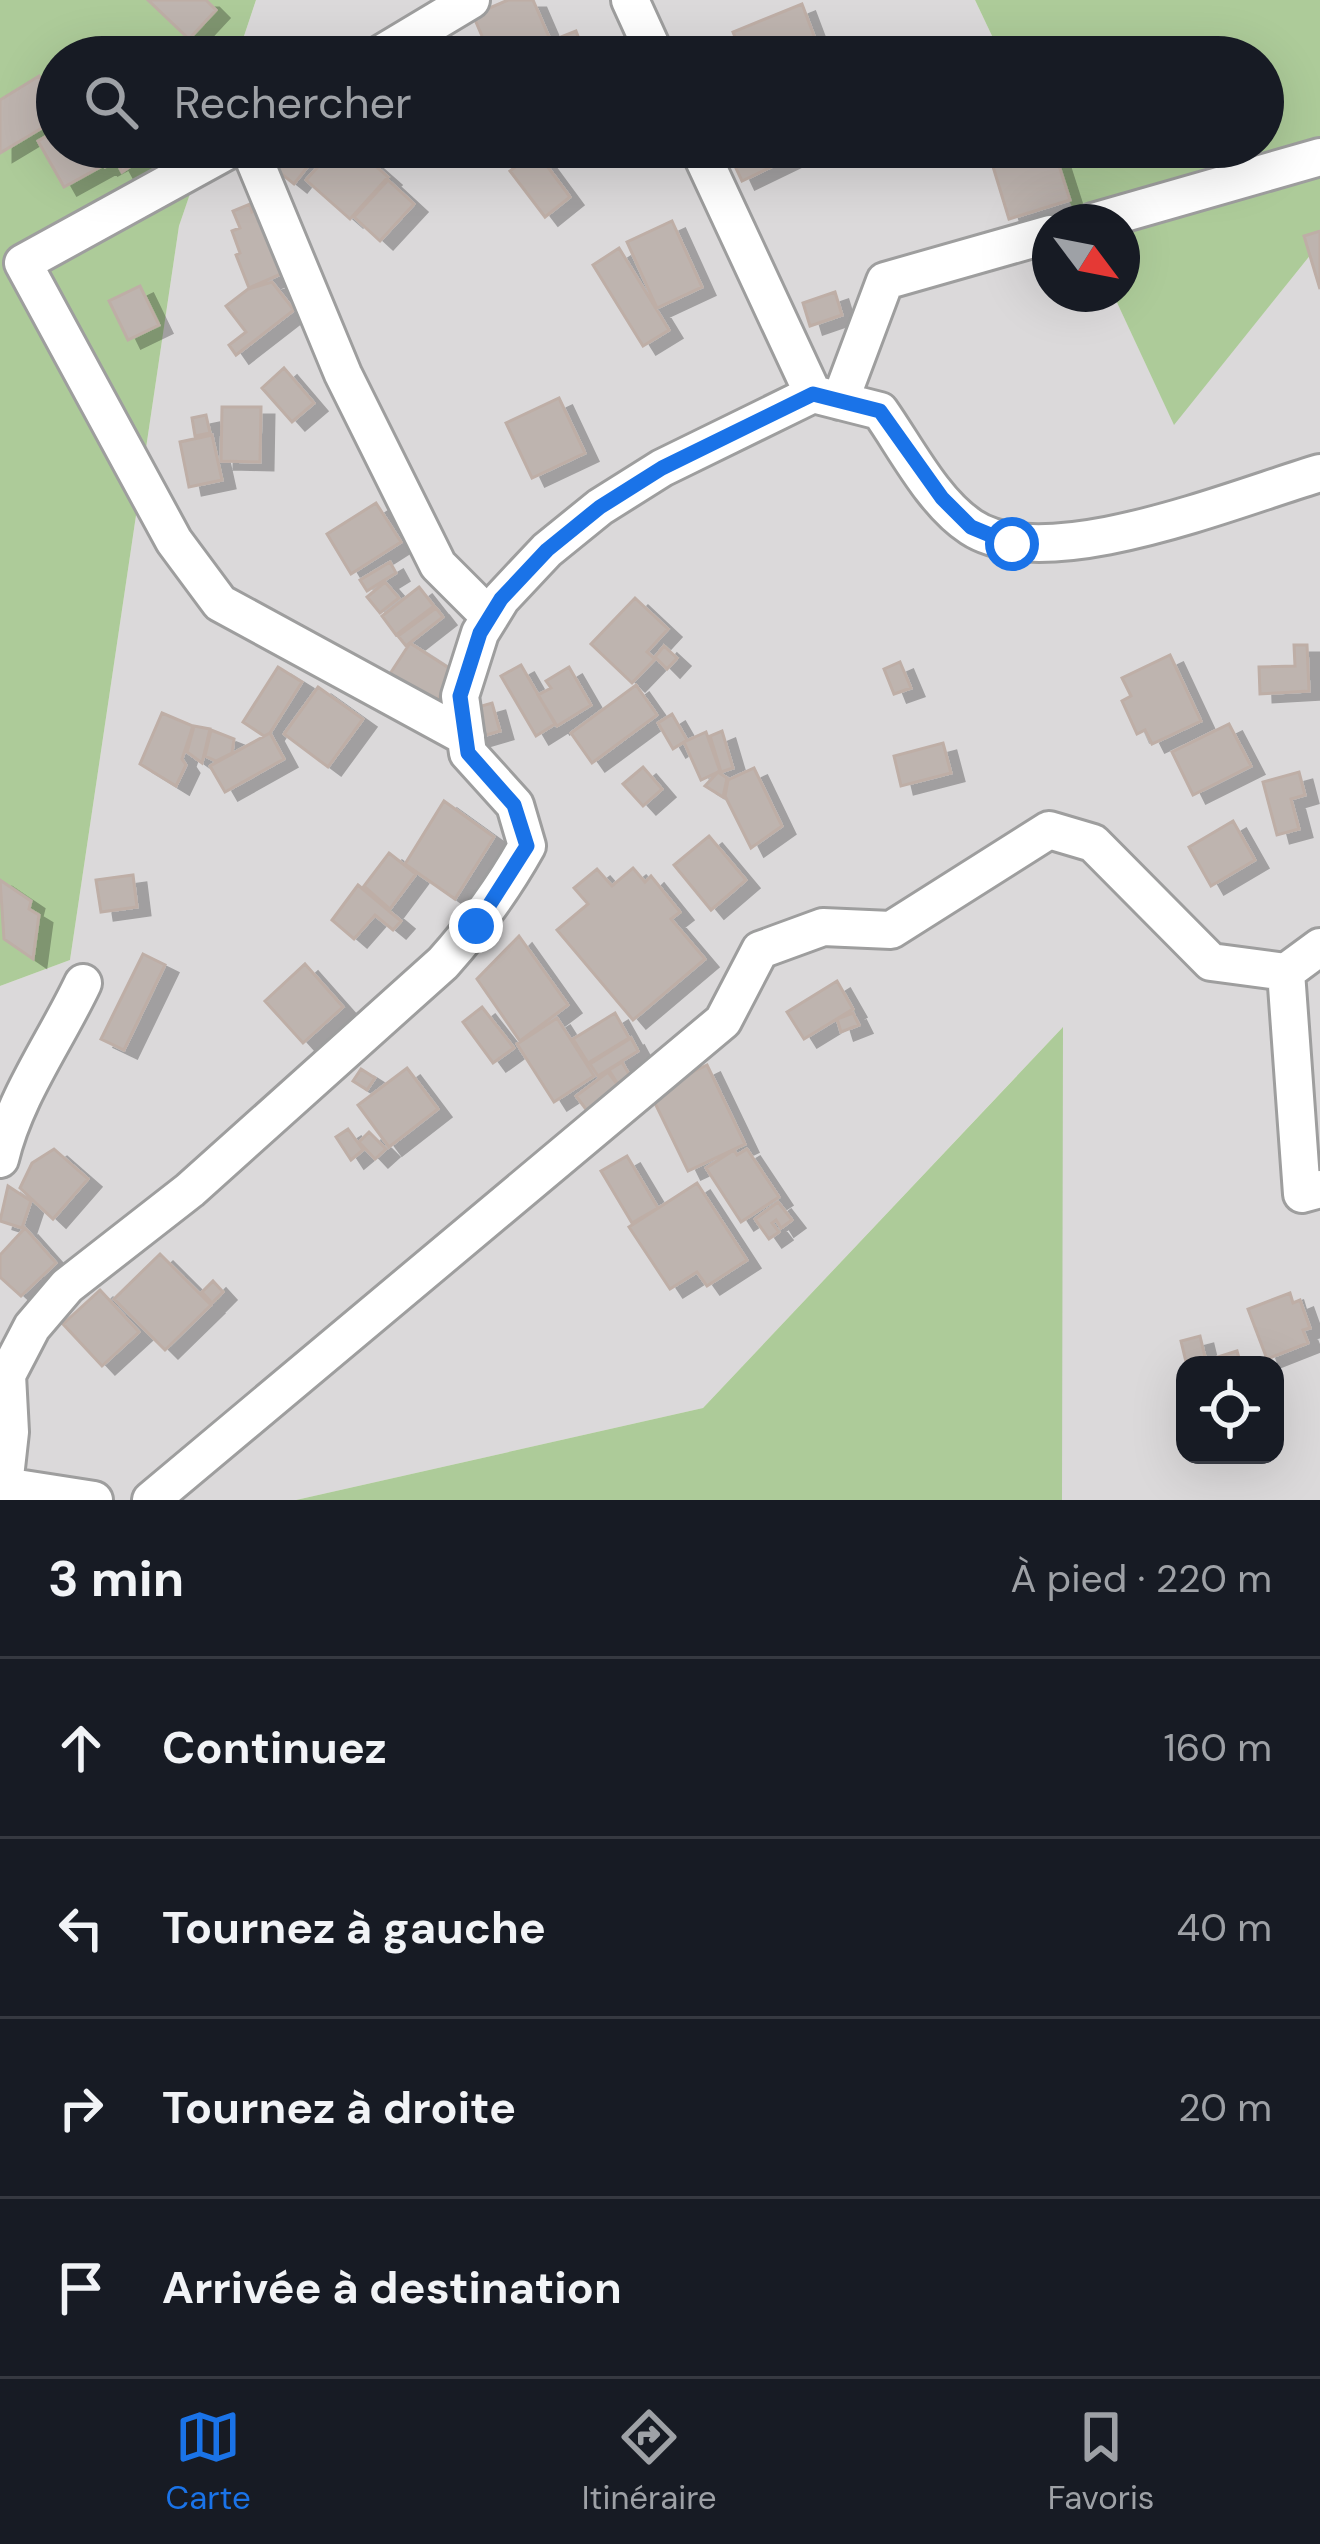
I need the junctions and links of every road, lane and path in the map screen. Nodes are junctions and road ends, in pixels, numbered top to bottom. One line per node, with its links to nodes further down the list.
1 (471, 0): 3 (street)
2 (630, 0): 4 (street)
3 (411, 36)
4 (646, 36)
5 (1320, 157): 6 (street)
6 (1284, 167)
7 (196, 168): 16 (street)
8 (258, 168): 15 (street)
9 (709, 168): 13 (street)
10 (1282, 168): 11 (street)
11 (1140, 209)
12 (1032, 239): 13 (street)
13 (826, 398): 14 (street); 15 (street)
14 (1320, 473)
15 (490, 616): 16 (street)
16 (466, 737): 23 (street)
17 (1320, 946): 18 (street)
18 (1286, 972): 21 (street); 26 (street)
19 (82, 983): 20 (street)
20 (0, 1159)
21 (1320, 1189)
22 (0, 1320): 23 (street)
23 (19, 1352): 24 (street)
24 (2, 1490): 25 (street)
25 (94, 1500)
26 (151, 1500)

